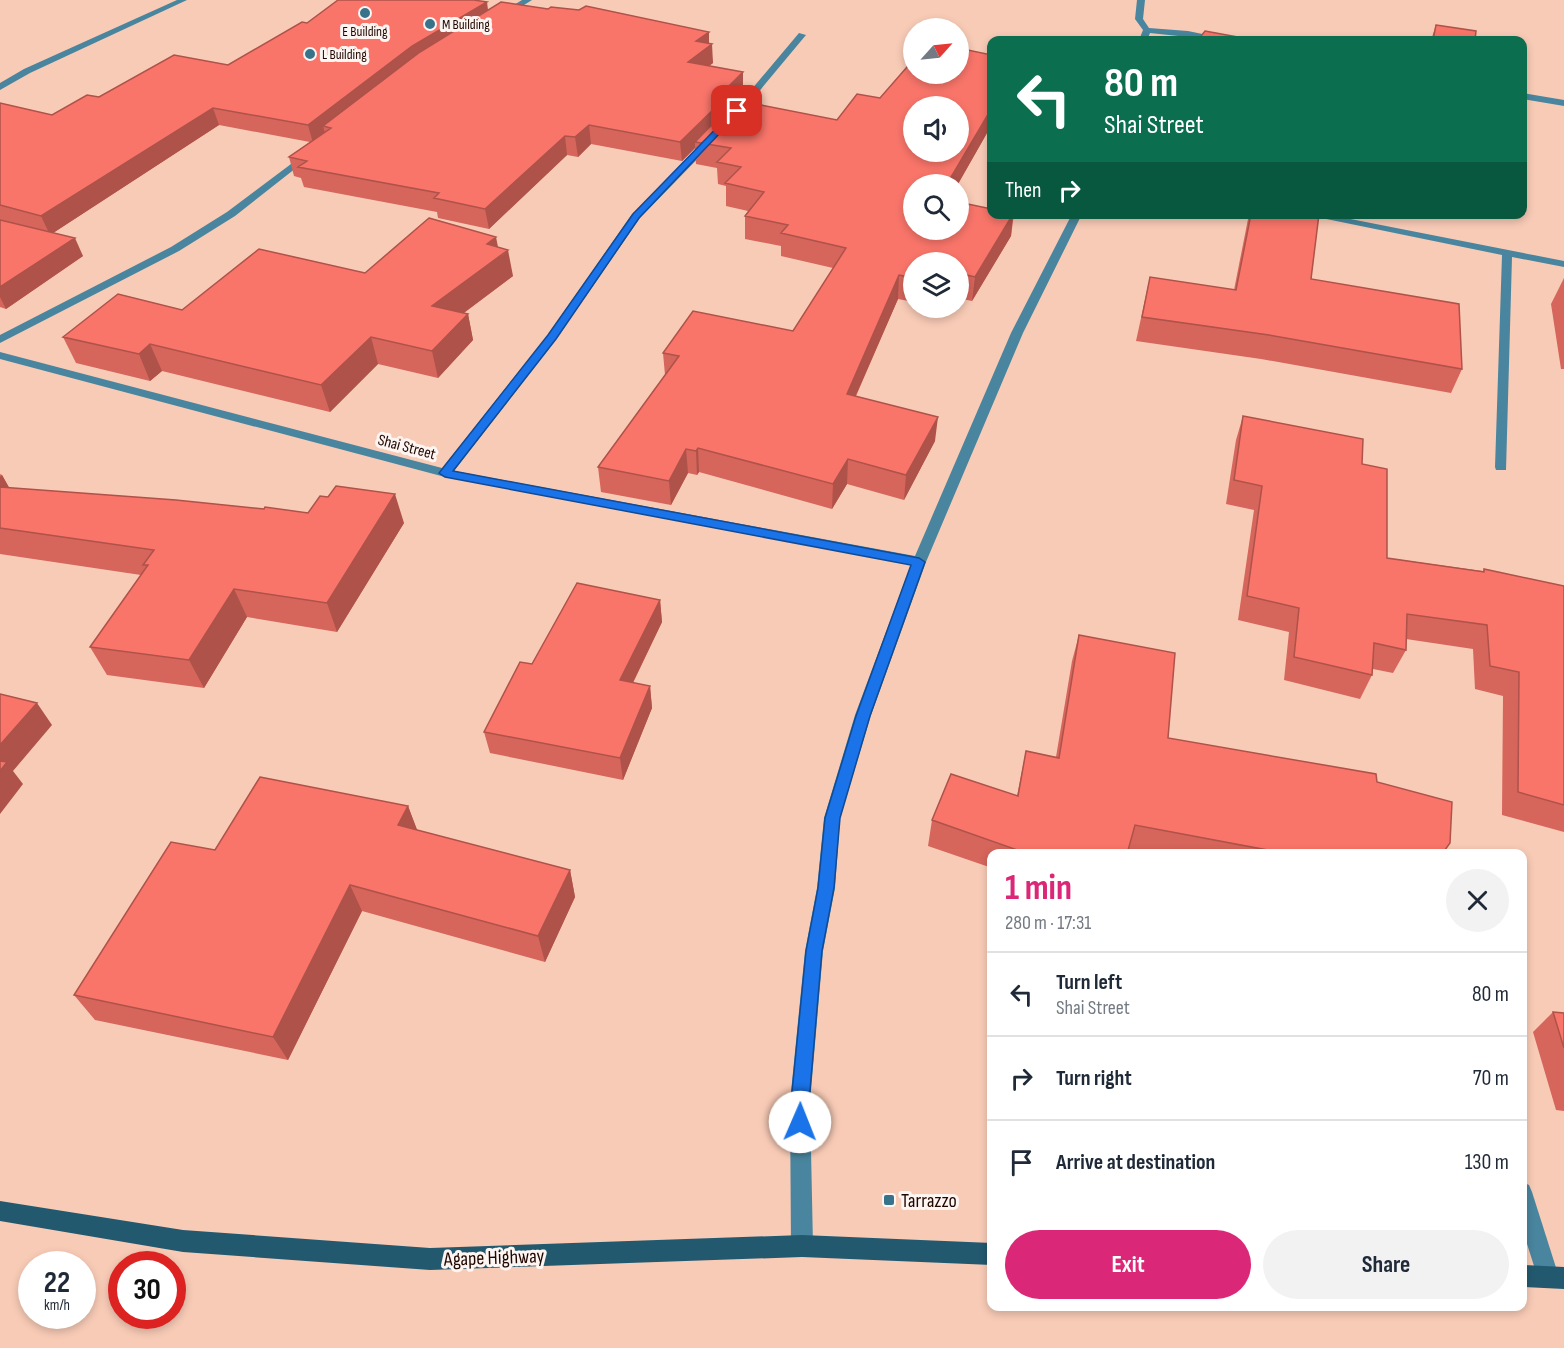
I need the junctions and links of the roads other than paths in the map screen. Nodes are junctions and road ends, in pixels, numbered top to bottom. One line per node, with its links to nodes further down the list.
1 (183, 0): 9 (street)
2 (528, 0): 4 (street)
3 (1141, 0): 5 (street)
4 (493, 20)
5 (1147, 30): 7 (street); 8 (street)
6 (802, 35): 20 (street)
7 (1145, 36)
8 (1205, 36)
9 (0, 87)
10 (1527, 97): 11 (street)
11 (1564, 103)
12 (312, 151): 17 (street)
13 (1074, 219): 21 (street)
14 (1333, 219): 15 (street)
15 (1507, 253): 16 (street); 19 (street)
16 (1564, 264)
17 (0, 340)
18 (0, 355): 20 (street, Shai Street)
19 (1501, 467)
20 (445, 473): 21 (street, Shai Street)
21 (919, 562): 24 (street)
22 (1527, 1204): 27 (street)
23 (0, 1211): 24 (street, Agape Highway)
24 (802, 1246): 25 (street, Agape Highway)
25 (987, 1254)
26 (1527, 1276): 27 (street)
27 (1556, 1277)

